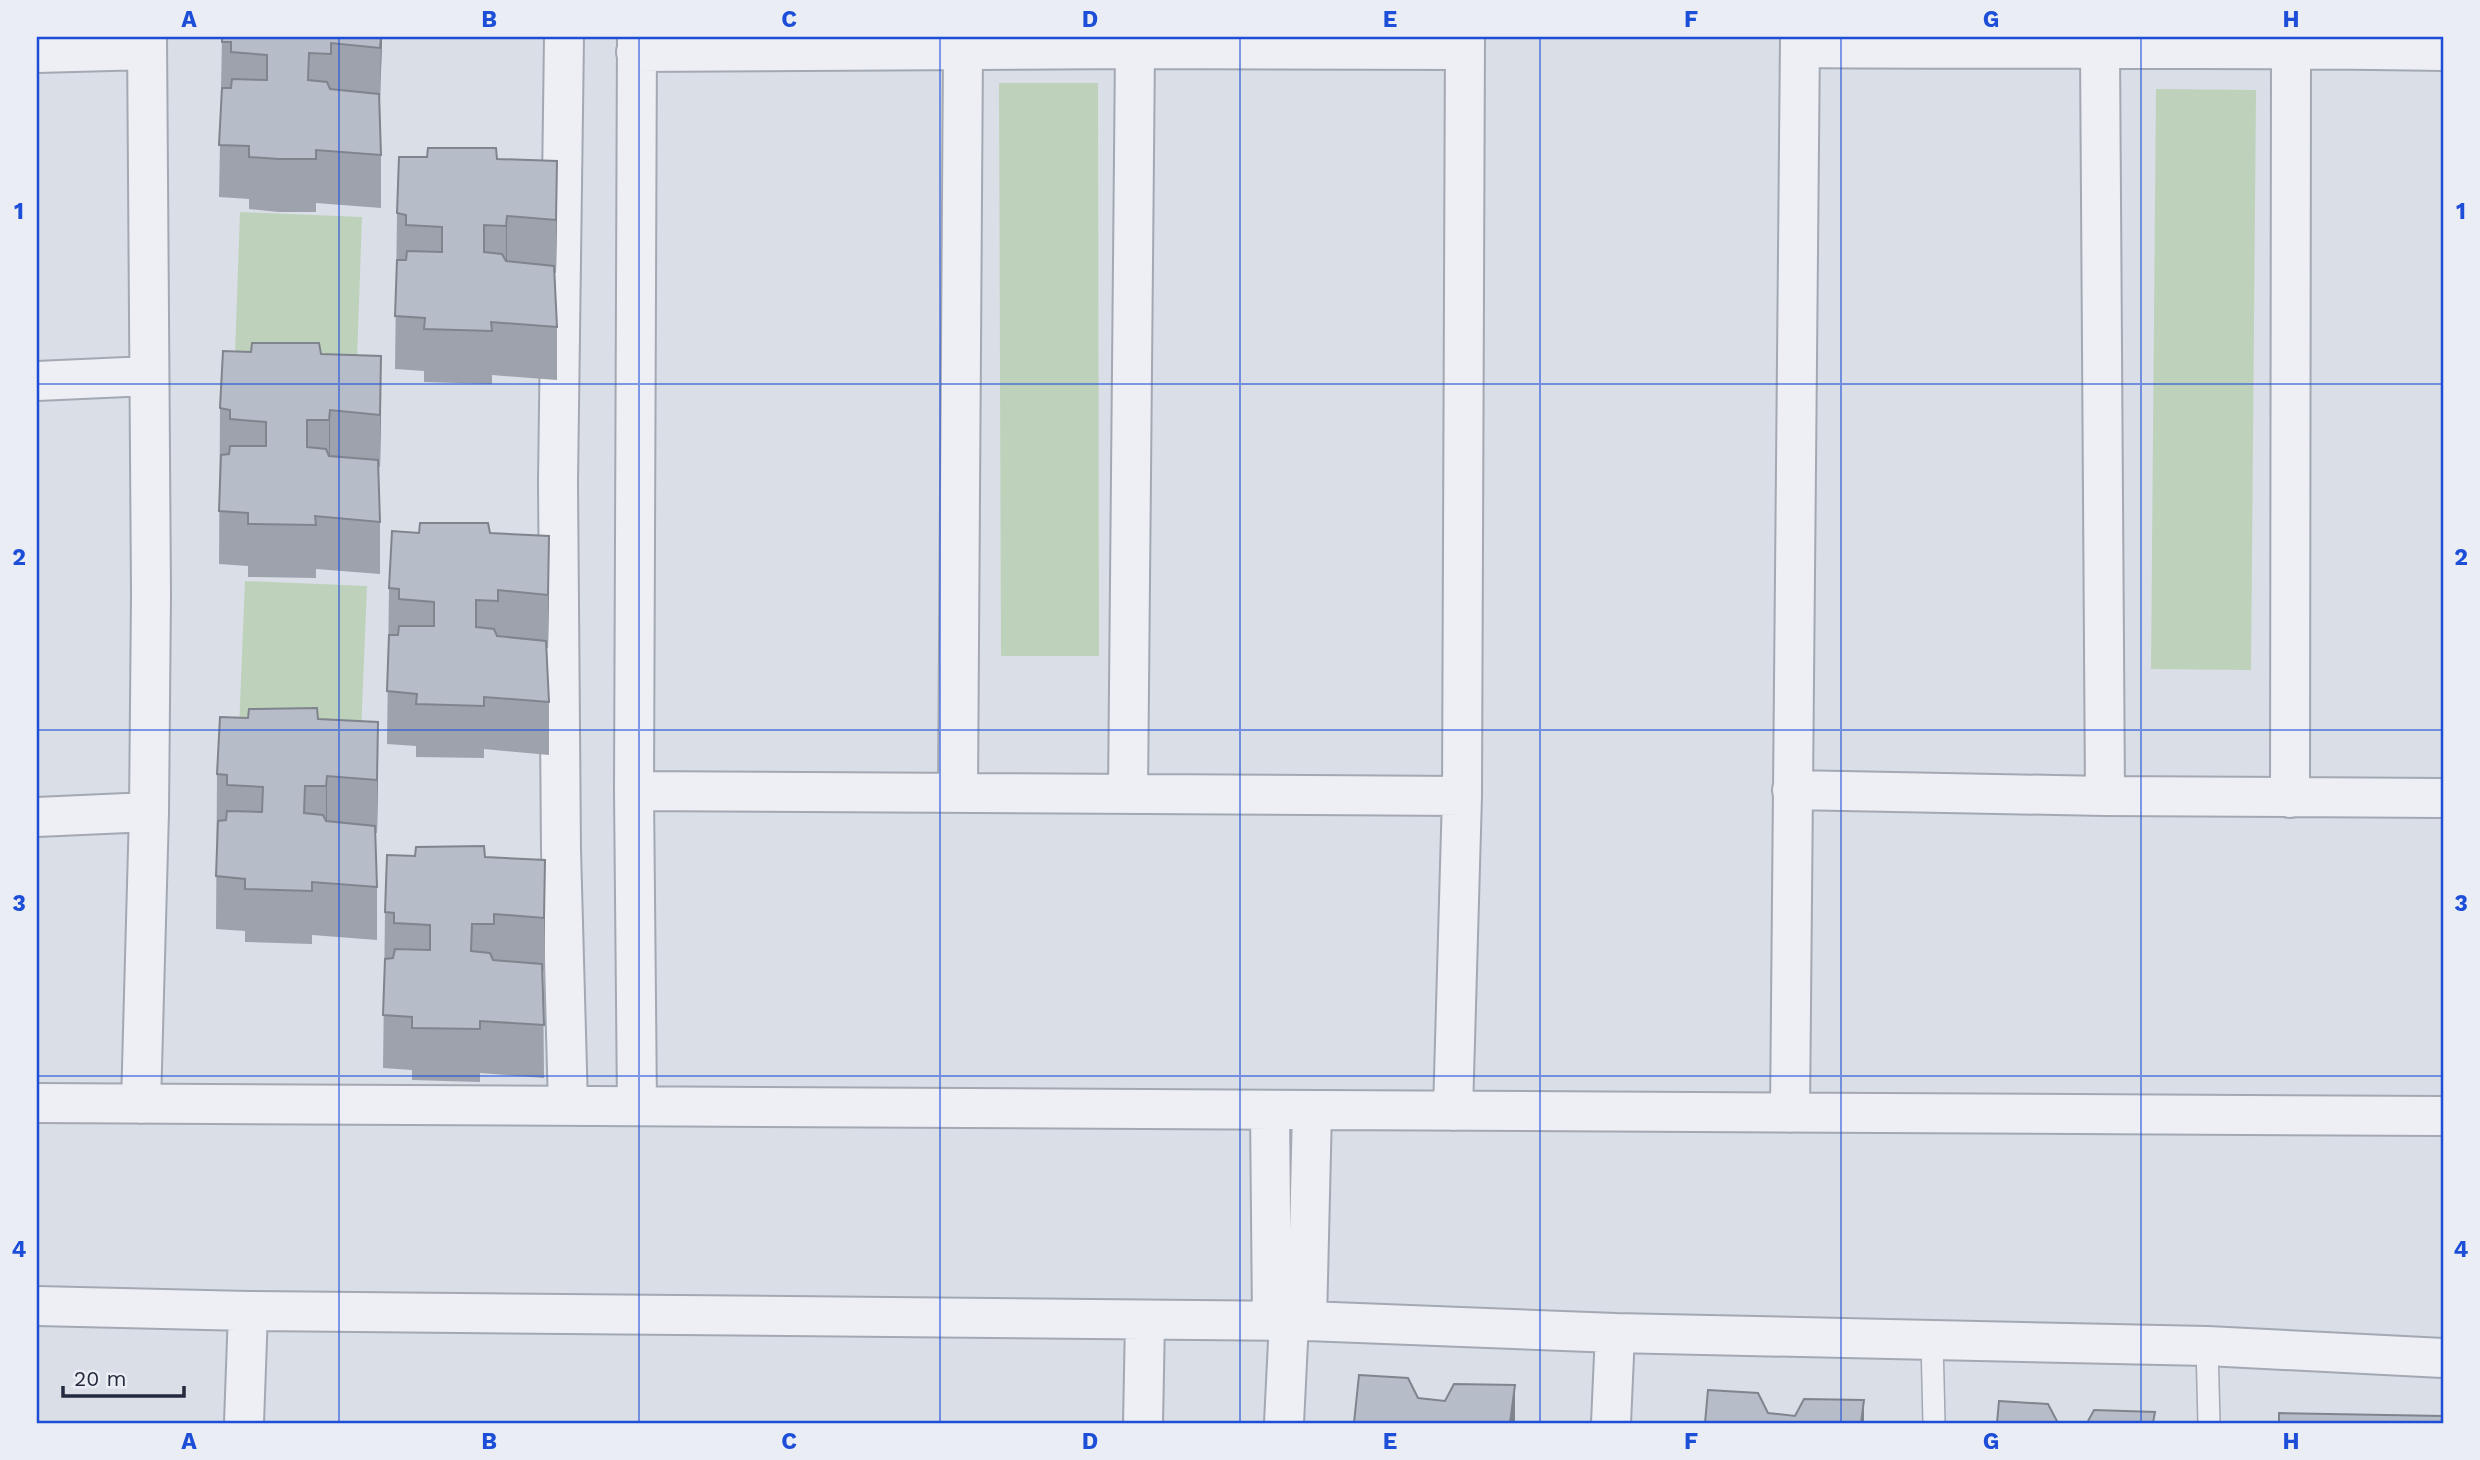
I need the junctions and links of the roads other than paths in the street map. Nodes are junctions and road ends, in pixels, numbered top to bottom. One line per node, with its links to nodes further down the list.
1 (564, 37): 26 (street)
2 (1800, 43): 9 (street); 14 (street)
3 (147, 44): 11 (street); 12 (street)
4 (636, 44): 8 (street); 15 (street)
5 (1465, 44): 7 (street); 18 (street)
6 (2291, 48): 9 (street); 10 (street); 20 (street)
7 (1135, 49): 8 (street); 17 (street)
8 (963, 50): 16 (street)
9 (2100, 50): 19 (street)
10 (2443, 51)
11 (37, 53)
12 (149, 376): 13 (street); 22 (street)
13 (37, 381)
14 (1792, 790): 19 (street); 31 (street)
15 (634, 791): 16 (street); 27 (street)
16 (958, 793): 17 (street)
17 (1128, 794): 18 (street)
18 (1462, 796): 30 (street)
19 (2105, 796): 20 (street)
20 (2290, 797): 21 (street)
21 (2443, 798)
22 (149, 812): 23 (street); 25 (street)
23 (37, 817)
24 (37, 1103): 25 (street)
25 (141, 1104): 26 (street)
26 (568, 1106): 27 (street)
27 (637, 1106): 28 (street)
28 (1270, 1110): 29 (street); 35 (street)
29 (1312, 1110): 30 (street); 35 (street)
30 (1453, 1111): 31 (street)
31 (1790, 1113): 32 (street)
32 (2443, 1116)
33 (37, 1306): 34 (street)
34 (248, 1311): 36 (street); 41 (street)
35 (1289, 1320): 36 (street); 37 (street); 43 (street)
36 (1145, 1321): 42 (street)
37 (1615, 1333): 38 (street); 44 (street)
38 (1932, 1340): 39 (street); 45 (lane)
39 (2207, 1346): 40 (street); 46 (lane)
40 (2443, 1358)
41 (244, 1423)
42 (1143, 1423)
43 (1284, 1423)
44 (1612, 1423)
45 (1934, 1423)
46 (2209, 1423)

